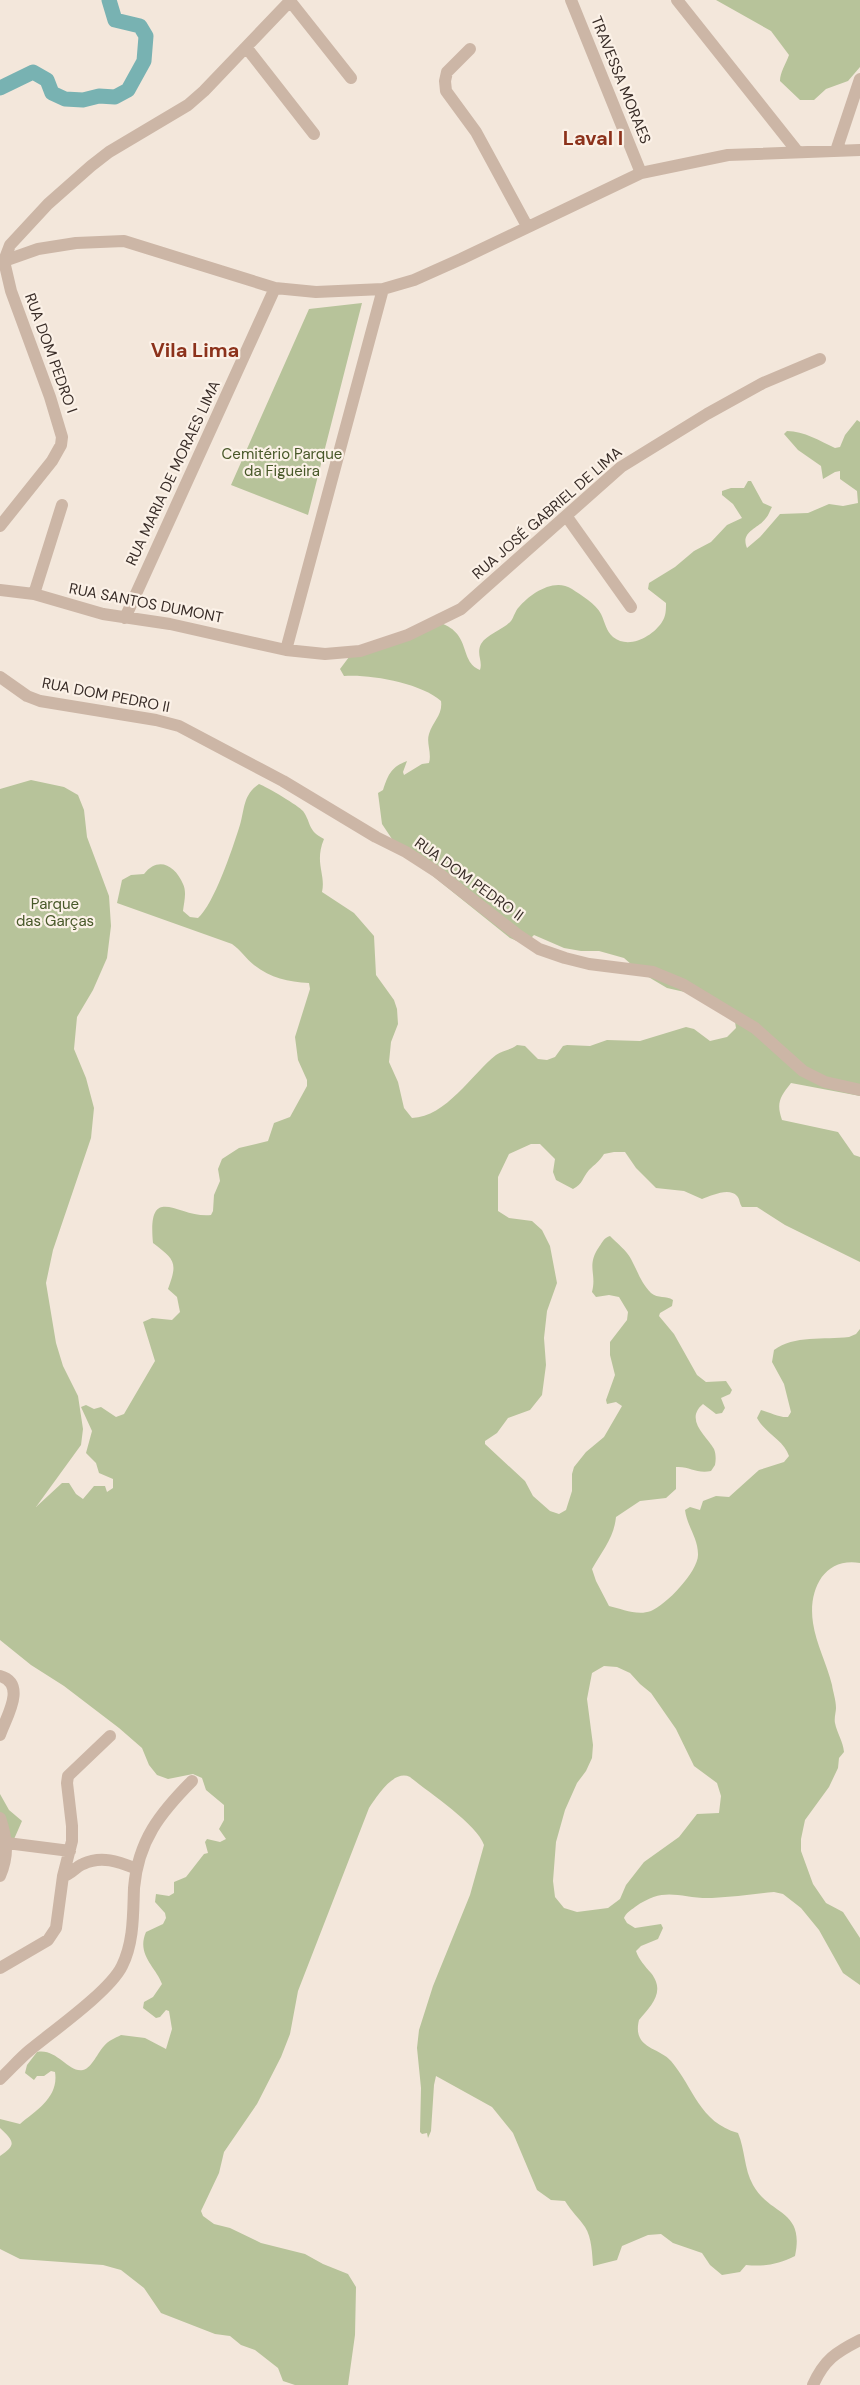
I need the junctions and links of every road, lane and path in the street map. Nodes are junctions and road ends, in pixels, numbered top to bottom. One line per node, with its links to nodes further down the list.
1 (290, 0): 4 (street); 6 (street)
2 (571, 0): 12 (street, TRAVESSA MORAES)
3 (677, 0): 10 (street)
4 (246, 47): 8 (street); 14 (street)
5 (470, 49): 13 (street)
6 (351, 78)
7 (860, 79): 11 (street)
8 (314, 134)
9 (860, 150): 11 (street)
10 (797, 151): 11 (street); 12 (street)
11 (836, 151)
12 (641, 173): 13 (street)
13 (527, 226): 16 (street)
14 (4, 260): 15 (street); 20 (street, RUA DOM PEDRO I)
15 (274, 288): 16 (street); 24 (street, RUA MARIA DE MORAES LIMA)
16 (383, 289): 25 (street)
17 (820, 359): 19 (street, RUA JOSÉ GABRIEL DE LIMA)
18 (62, 505): 22 (street)
19 (567, 517): 23 (street); 25 (street, RUA JOSÉ GABRIEL DE LIMA)
20 (0, 526)
21 (0, 590): 22 (street, RUA SANTOS DUMONT)
22 (34, 594): 24 (street, RUA SANTOS DUMONT)
23 (631, 607)
24 (125, 618): 25 (street, RUA SANTOS DUMONT)
25 (286, 650)
26 (0, 677): 27 (street, RUA DOM PEDRO II)
27 (860, 1090)
28 (2, 1677): 29 (street)
29 (0, 1735)
30 (110, 1736): 34 (street)
31 (192, 1781): 35 (street)
32 (0, 1818): 33 (street)
33 (7, 1843): 34 (street); 36 (street)
34 (70, 1852): 37 (street)
35 (137, 1869): 37 (street); 39 (street)
36 (0, 1876)
37 (63, 1876): 38 (street)
38 (0, 1968)
39 (0, 2080)
40 (860, 2340): 41 (street)
41 (813, 2385)

